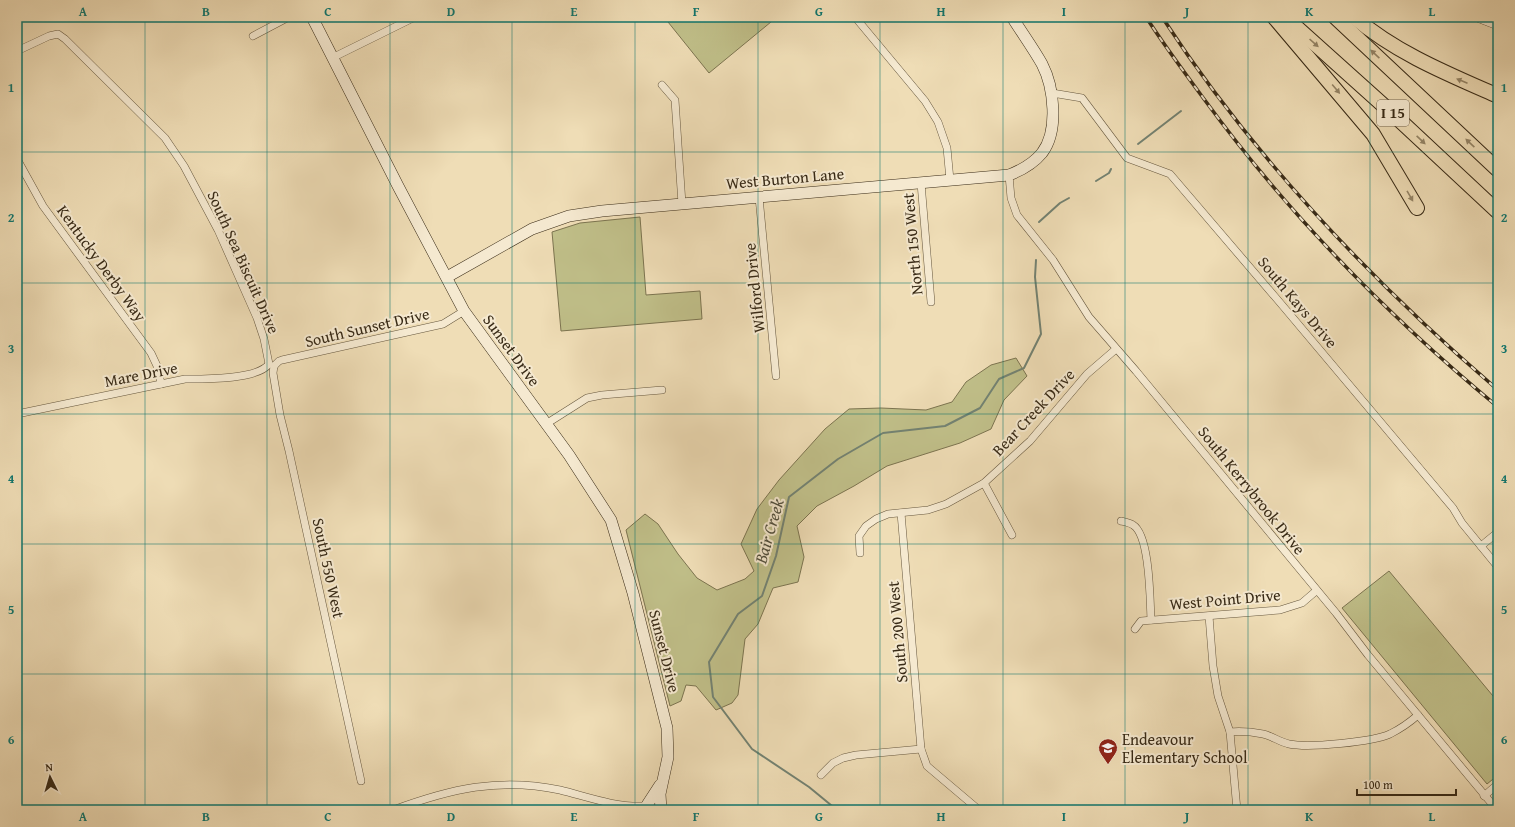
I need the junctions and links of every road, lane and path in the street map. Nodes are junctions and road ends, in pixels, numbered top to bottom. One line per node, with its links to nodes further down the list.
1 (289, 17): 12 (street)
2 (312, 17): 14 (main road, Sunset Drive)
3 (415, 17): 14 (street)
4 (855, 17): 21 (street)
5 (1012, 17): 16 (main road, West Burton Lane)
6 (1274, 17): 25 (highway, one-way to 25)
7 (1285, 17): 26 (highway, I 15, one-way to 26)
8 (1335, 17): 19 (highway, I 15, one-way to 8)
9 (1354, 17): 17 (highway, one-way to 9)
10 (1480, 17): 11 (main road)
11 (1498, 24)
12 (253, 36)
13 (17, 51): 31 (street, South Sea Biscuit Drive)
14 (334, 57): 27 (main road, Sunset Drive)
15 (662, 85): 24 (street)
16 (1052, 93): 20 (main road, West Burton Lane); 42 (street, South Kays Drive)
17 (1498, 96)
18 (17, 160): 33 (street, Kentucky Derby Way)
19 (1498, 170)
20 (1009, 175): 21 (main road, West Burton Lane); 30 (street, South Kerrybrook Drive)
21 (950, 180): 22 (main road, West Burton Lane)
22 (921, 183): 23 (main road, West Burton Lane); 28 (street, North 150 West)
23 (759, 197): 24 (main road, West Burton Lane); 32 (street, Wilford Drive)
24 (682, 204): 27 (main road, West Burton Lane)
25 (1417, 208)
26 (1498, 212)
27 (446, 277): 29 (main road, Sunset Drive)
28 (931, 302)
29 (464, 311): 31 (street, South Sunset Drive); 36 (main road, Sunset Drive)
30 (1116, 349): 37 (street, Bear Creek Drive); 45 (street, South Kerrybrook Drive)
31 (272, 365): 33 (street, Mare Drive); 54 (street, South 550 West)
32 (776, 376)
33 (161, 384): 35 (street, Mare Drive)
34 (662, 390): 36 (street)
35 (17, 414)
36 (546, 424): 53 (main road, Sunset Drive)
37 (984, 483): 38 (street, Bear Creek Drive); 41 (street)
38 (901, 513): 43 (street, Bear Creek Drive); 51 (street, South 200 West)
39 (1121, 521): 47 (street)
40 (1498, 532): 42 (street)
41 (1012, 535)
42 (1481, 546): 44 (street, South Kays Drive)
43 (860, 552)
44 (1498, 567)
45 (1316, 591): 46 (street, West Point Drive); 49 (street, South Kerrybrook Drive)
46 (1209, 616): 47 (street, West Point Drive); 50 (street)
47 (1152, 620): 48 (street, West Point Drive)
48 (1135, 629)
49 (1418, 715): 50 (street); 56 (street, South Kerrybrook Drive)
50 (1230, 732): 63 (street)
51 (921, 749): 52 (street); 62 (street, South 200 West)
52 (821, 775)
53 (664, 780): 58 (main road); 61 (main road, Sunset Drive)
54 (361, 781)
55 (1498, 784): 56 (street)
56 (1484, 796): 64 (street, South Kerrybrook Drive)
57 (607, 804): 58 (street); 59 (street); 60 (street)
58 (642, 807): 61 (main road)
59 (393, 810)
60 (619, 810)
61 (660, 810)
62 (979, 810)
63 (1237, 810)
64 (1497, 810)

